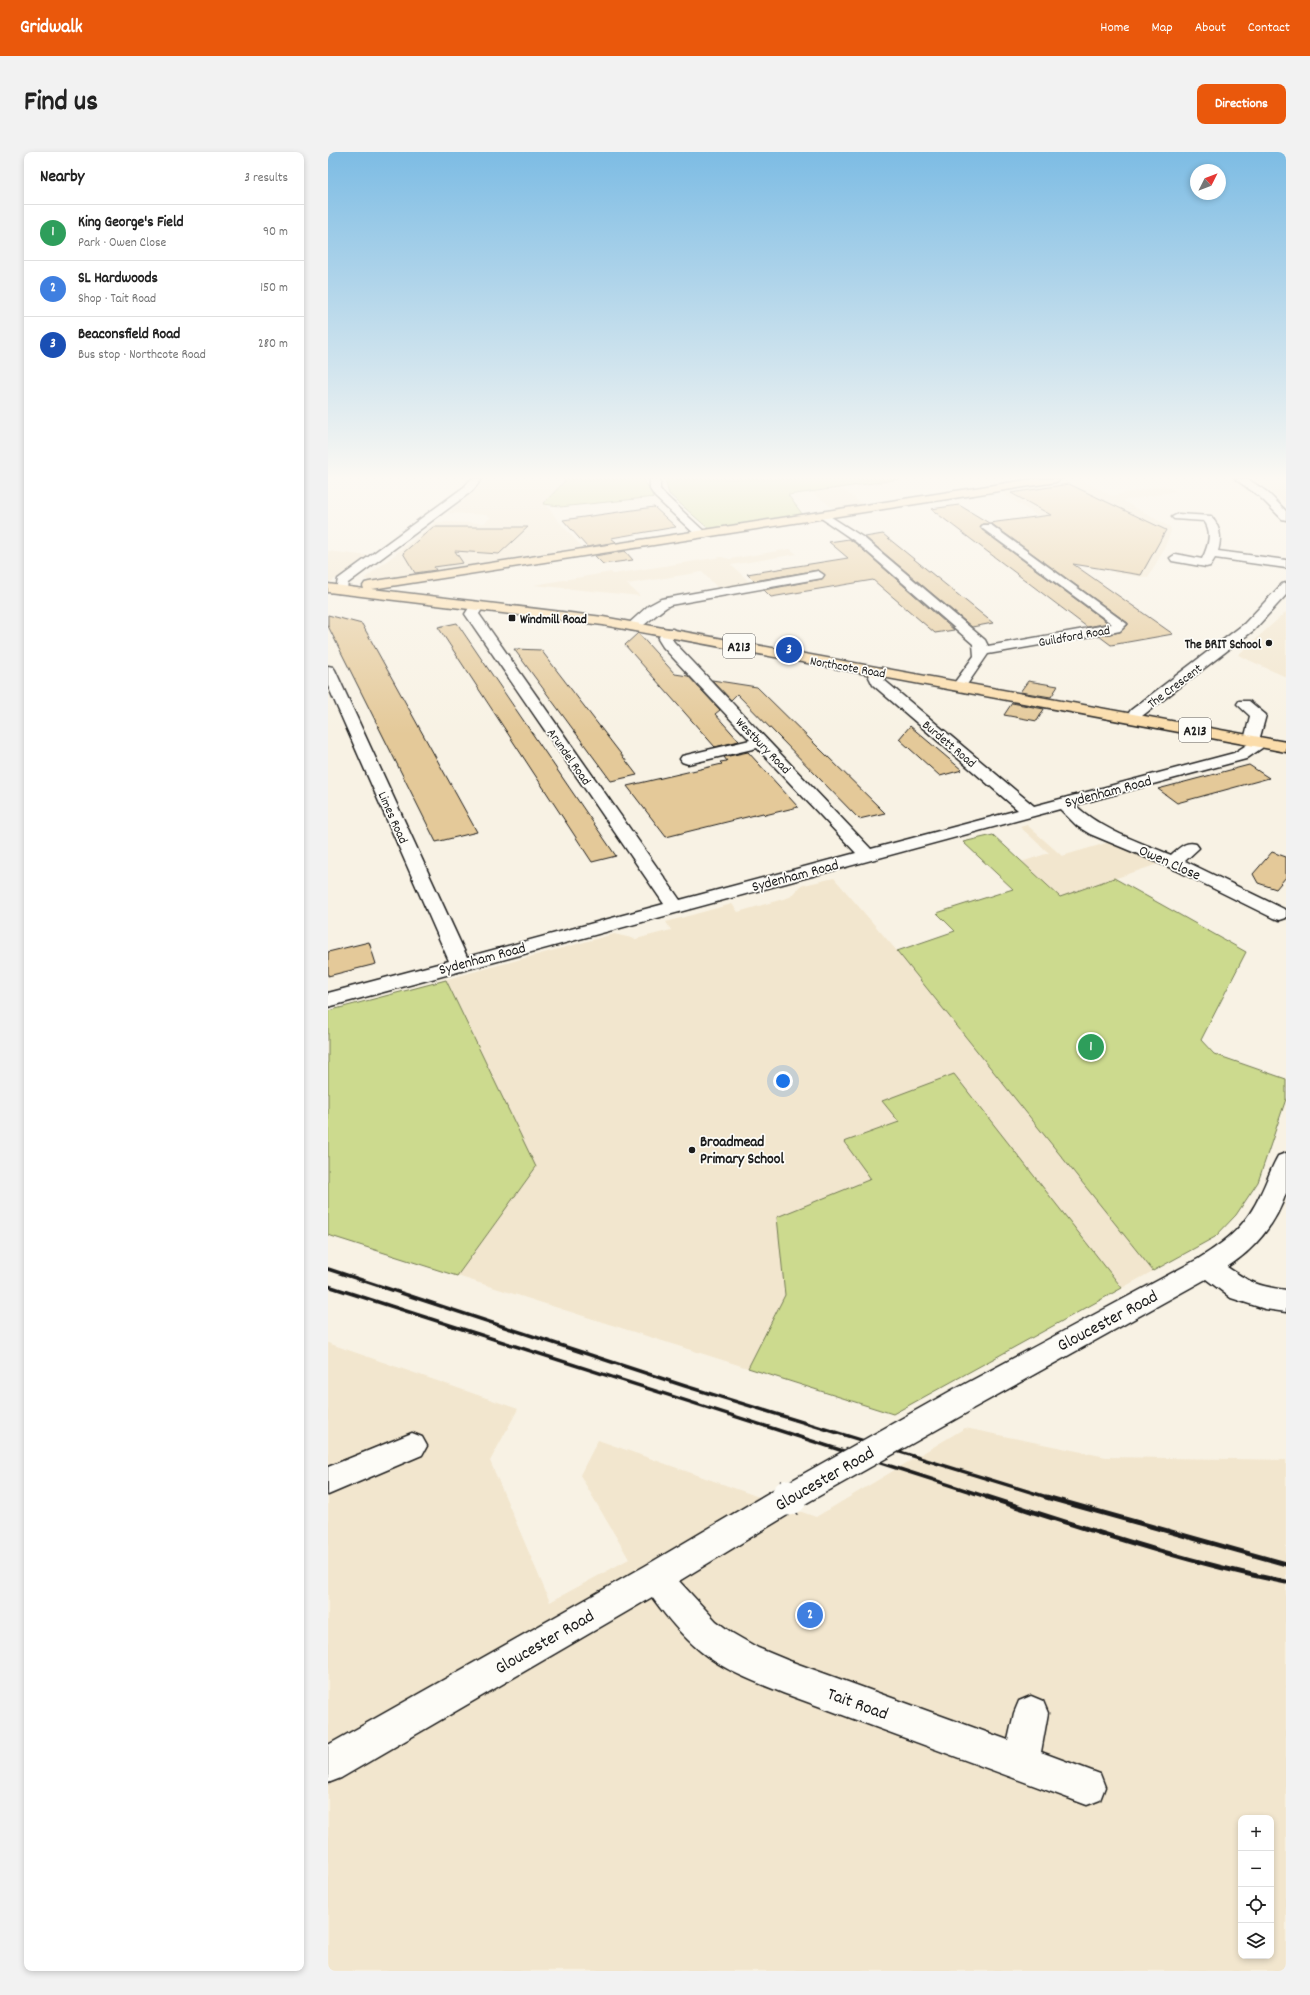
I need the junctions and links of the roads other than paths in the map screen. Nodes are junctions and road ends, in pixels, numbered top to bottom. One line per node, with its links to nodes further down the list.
1 (367, 564): 9 (street)
2 (514, 564): 6 (main road)
3 (888, 564): 15 (street)
4 (1038, 564): 15 (street, Guildford Road)
5 (818, 575): 13 (street)
6 (396, 582): 9 (main road); 11 (main road)
7 (1286, 587): 20 (street, The Crescent)
8 (328, 588): 9 (main road, A213)
9 (342, 590): 10 (main road); 11 (main road, Northcote Road / A213)
10 (328, 593)
11 (386, 596): 12 (main road, Northcote Road / A213)
12 (477, 606): 13 (main road, Northcote Road / A213); 30 (street, Arundel Road)
13 (633, 626): 14 (main road, Northcote Road / A213)
14 (668, 632): 17 (main road, Northcote Road / A213); 22 (street, Westbury Road)
15 (982, 651): 18 (street)
16 (328, 670): 32 (street, Limes Road)
17 (877, 671): 18 (main road, Northcote Road / A213); 26 (street, Burdett Road)
18 (958, 686): 20 (main road, Northcote Road / A213)
19 (1244, 704): 21 (street)
20 (1133, 718): 21 (main road, Northcote Road / A213)
21 (1255, 741): 23 (main road, A213); 25 (street, Sydenham Road)
22 (762, 742): 24 (street); 28 (street, Westbury Road)
23 (1286, 747)
24 (688, 759)
25 (1064, 804): 26 (street, Sydenham Road); 29 (street, Owen Close)
26 (1031, 812): 28 (street, Sydenham Road)
27 (1190, 848): 29 (street)
28 (868, 856): 30 (street, Sydenham Road)
29 (1173, 862): 31 (street, Owen Close)
30 (675, 906): 32 (street, Sydenham Road)
31 (1280, 914)
32 (460, 964): 33 (street, Sydenham Road)
33 (328, 1000)
34 (1286, 1162): 35 (street, Gloucester Road)
35 (1207, 1266): 36 (street); 39 (street, Gloucester Road, bridge)
36 (1286, 1301)
37 (412, 1446): 38 (street)
38 (328, 1481)
39 (656, 1577): 41 (street, Tait Road); 42 (street, Gloucester Road)
40 (1031, 1713): 41 (street)
41 (1021, 1762): 43 (street, Tait Road)
42 (328, 1764)
43 (1087, 1787)

